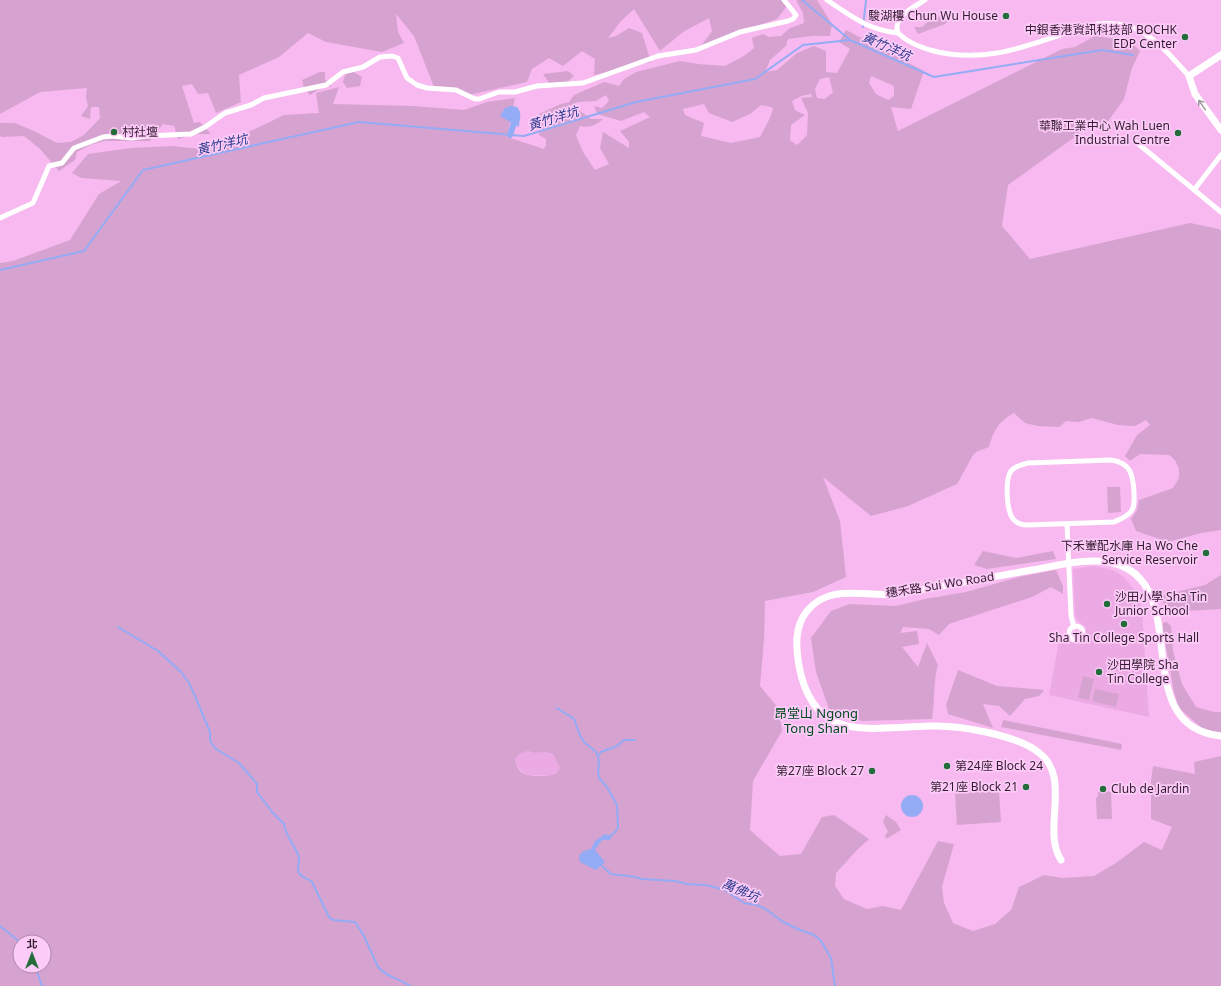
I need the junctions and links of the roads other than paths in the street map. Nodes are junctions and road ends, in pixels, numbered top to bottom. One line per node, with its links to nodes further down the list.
1 (784, 0): 12 (street)
2 (827, 0): 4 (street)
3 (925, 0): 4 (street)
4 (898, 33): 6 (street)
5 (1221, 55): 6 (street)
6 (1189, 76): 7 (street, one-way to 6)
7 (1221, 130)
8 (1136, 142): 10 (street)
9 (1221, 155): 10 (street)
10 (1194, 190): 11 (street)
11 (1221, 212)
12 (0, 218)
13 (1067, 524): 13 (street); 14 (street)
14 (1068, 564): 15 (street); 16 (street, 穗禾路 Sui Wo Road); 17 (street, 穗禾路 Sui Wo Road)
15 (1074, 627)
16 (1221, 736)
17 (1061, 860)

